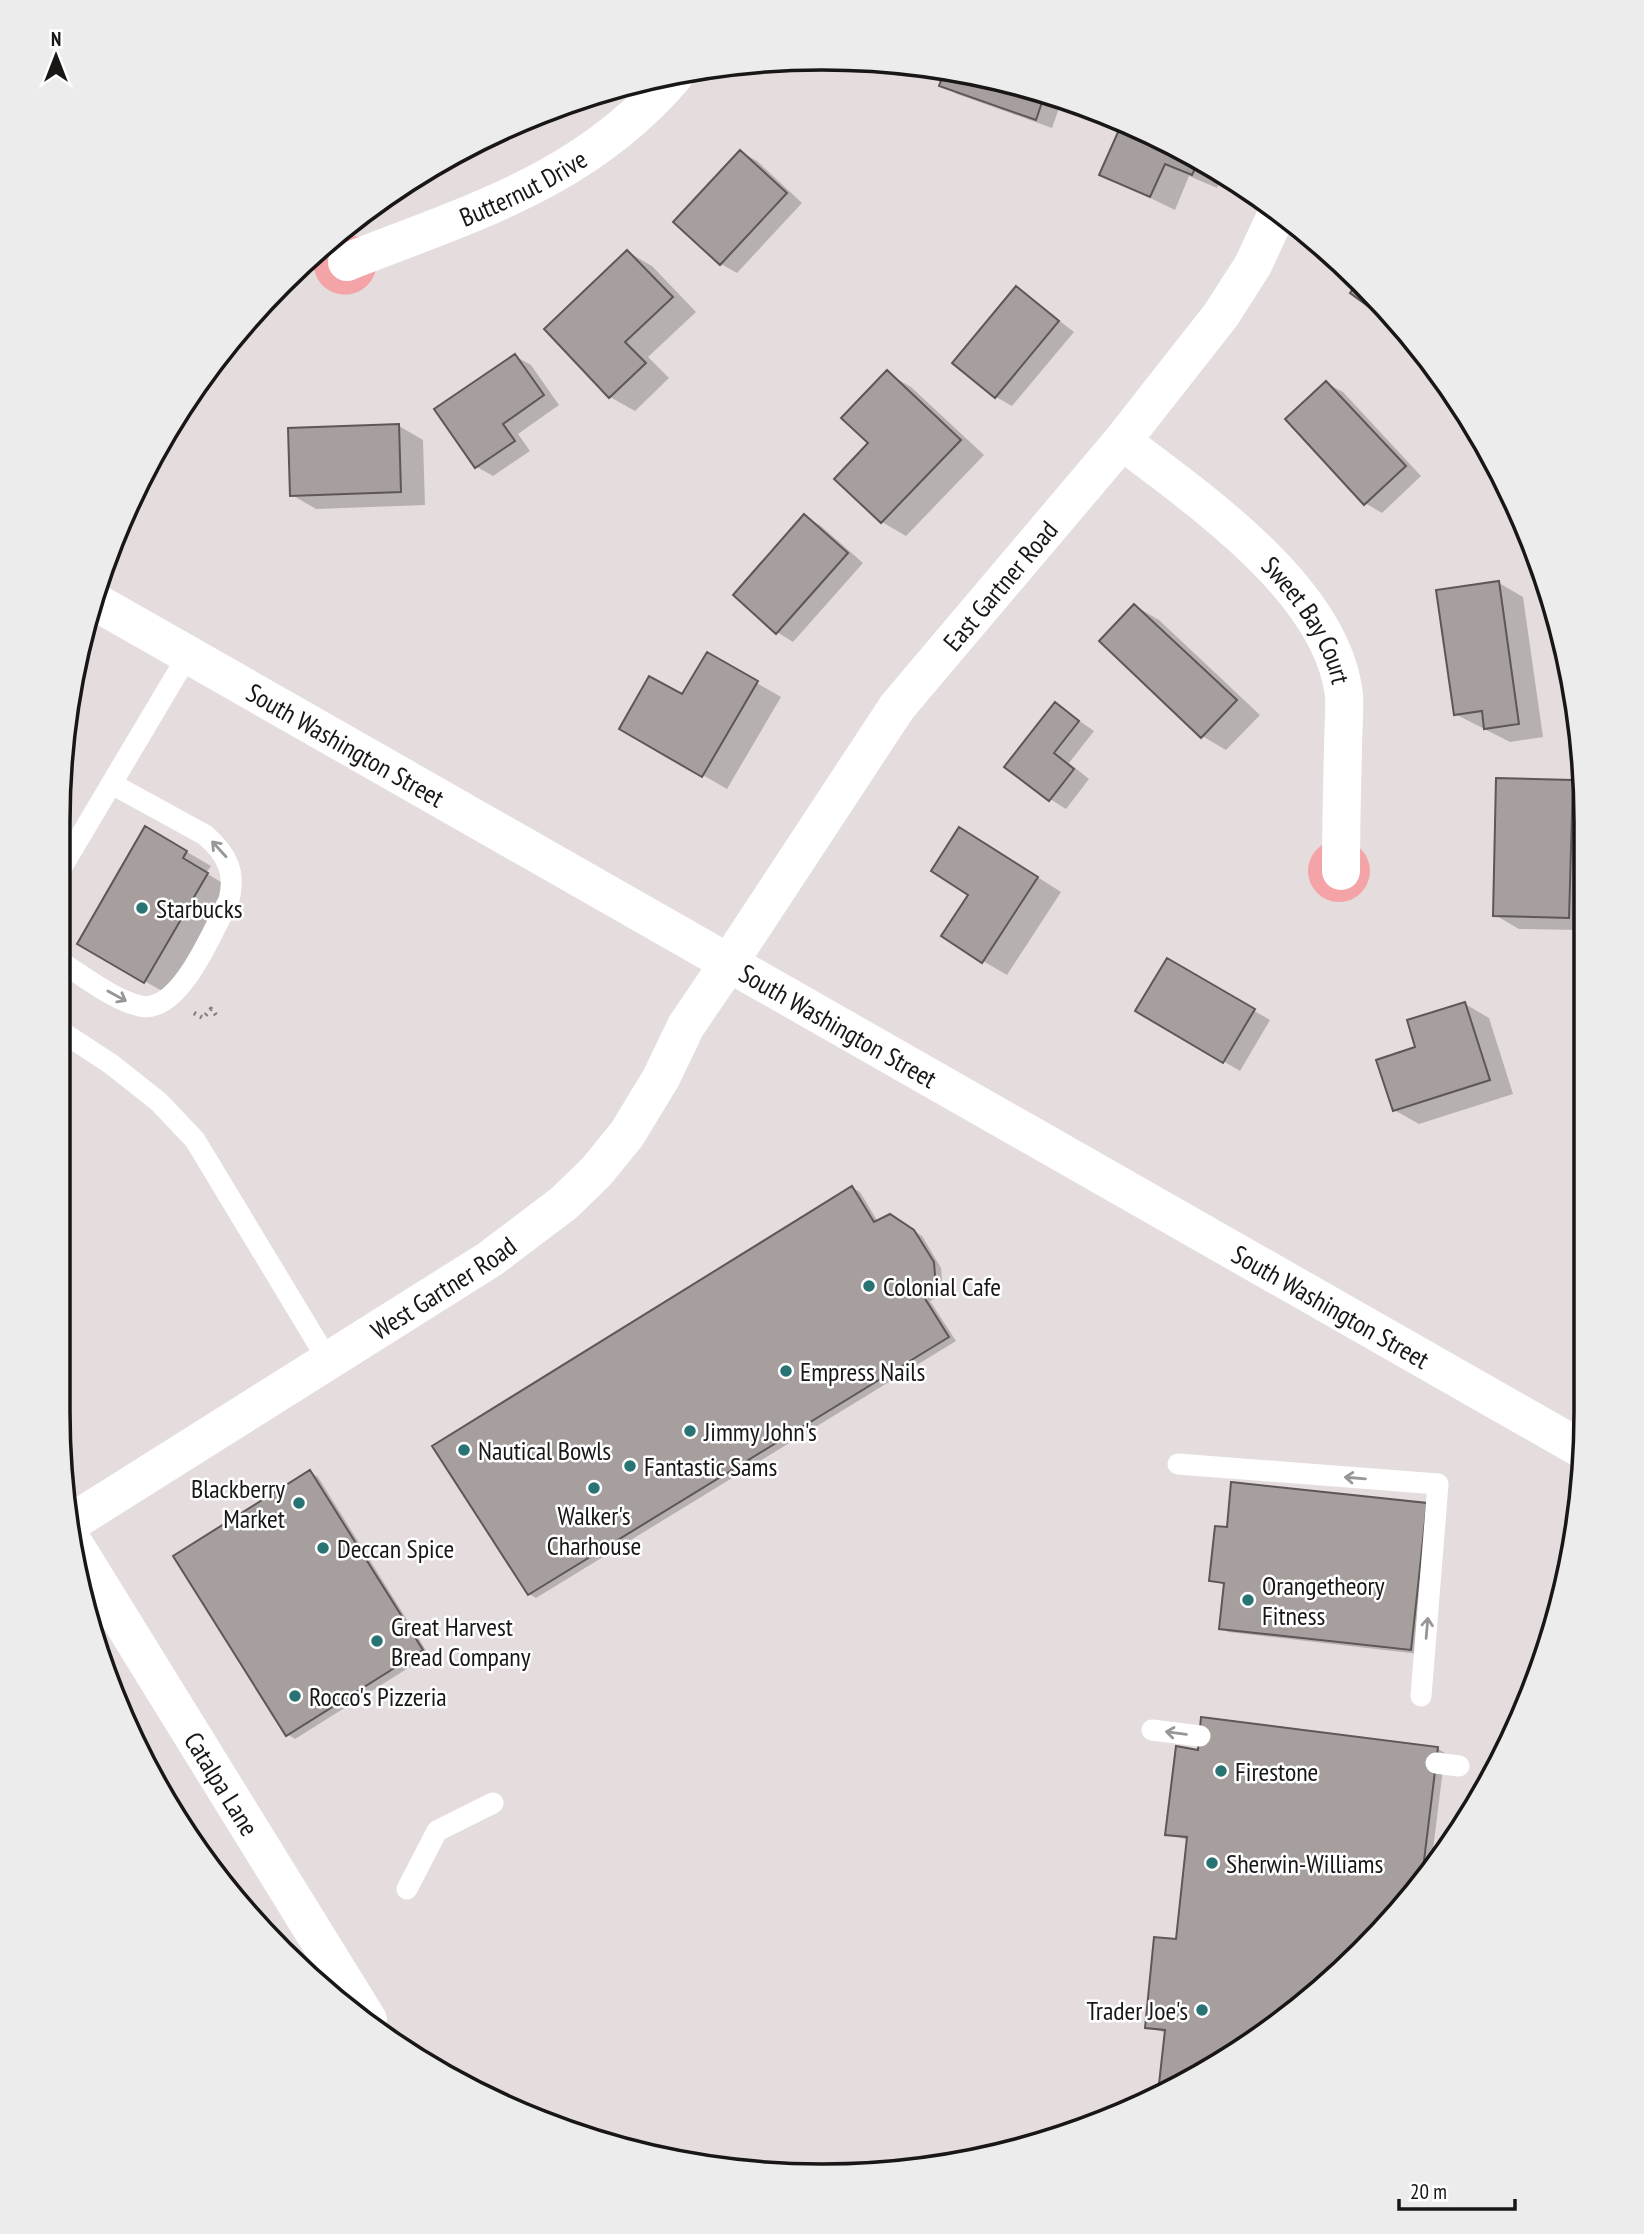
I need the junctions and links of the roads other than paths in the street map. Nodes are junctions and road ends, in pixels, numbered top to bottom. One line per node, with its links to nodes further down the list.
1 (664, 87): 3 (street, Butternut Drive)
2 (1274, 220): 4 (street, East Gartner Road)
3 (347, 262)
4 (1122, 441): 9 (street, Sweet Bay Court); 10 (street, East Gartner Road)
5 (102, 606): 6 (street, South Washington Street)
6 (188, 655): 7 (lane); 10 (street, South Washington Street)
7 (111, 784): 8 (lane); 11 (lane, one-way to 7)
8 (70, 853)
9 (1341, 871)
10 (728, 964): 13 (street, West Gartner Road); 14 (street, South Washington Street)
11 (70, 968)
12 (70, 1037): 13 (lane)
13 (330, 1362): 16 (street, West Gartner Road)
14 (1573, 1445)
15 (1178, 1464): 18 (lane, one-way to 15)
16 (77, 1519)
17 (84, 1561): 25 (street, Catalpa Lane)
18 (1421, 1696)
19 (1152, 1730): 20 (lane, one-way to 19)
20 (1199, 1735)
21 (1436, 1763): 22 (lane)
22 (1459, 1766)
23 (493, 1803): 24 (lane)
24 (407, 1889)
25 (358, 2004)

